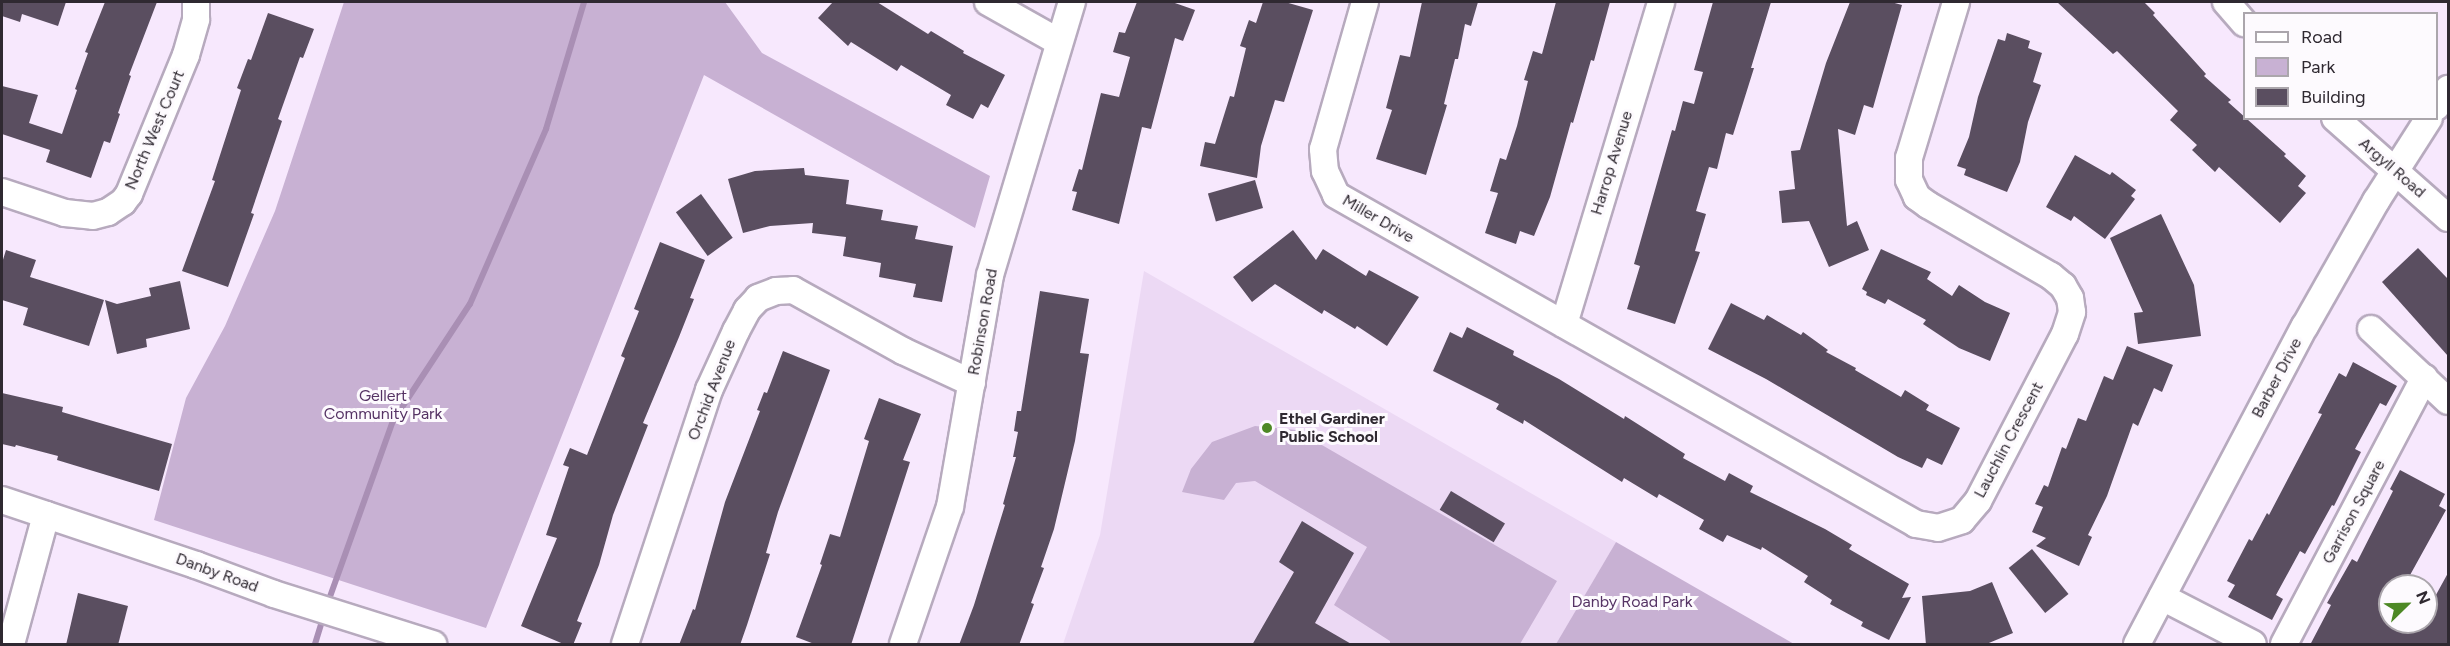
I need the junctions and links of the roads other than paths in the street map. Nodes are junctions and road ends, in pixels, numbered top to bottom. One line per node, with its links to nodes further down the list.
1 (196, 2): 15 (street, North West Court)
2 (988, 2): 9 (street)
3 (1072, 2): 9 (street, Robinson Road)
4 (1365, 2): 17 (street, Miller Drive)
5 (1661, 2): 17 (street, Harrop Avenue)
6 (1956, 2): 17 (street, Lauchlin Crescent)
7 (2226, 2): 8 (street)
8 (2243, 22)
9 (1059, 42): 20 (street, Robinson Road)
10 (2448, 89): 11 (street)
11 (2438, 104)
12 (2337, 120): 14 (street, Argyll Road)
13 (2428, 120): 14 (street, Barber Drive)
14 (2395, 171): 16 (street, Argyll Road); 24 (street, Barber Drive)
15 (2, 192)
16 (2448, 218)
17 (1564, 324)
18 (2371, 329): 19 (street)
19 (2424, 378): 21 (street); 31 (street, Garrison Square)
20 (972, 383): 27 (street, Orchid Avenue); 28 (street, Robinson Road)
21 (2448, 401)
22 (2, 500): 23 (street, Danby Road)
23 (46, 515): 25 (street); 26 (street, Danby Road)
24 (2162, 597): 29 (street, Barber Drive); 30 (street)
25 (11, 645)
26 (433, 645)
27 (625, 645)
28 (903, 645)
29 (2137, 645)
30 (2253, 645)
31 (2284, 645)

